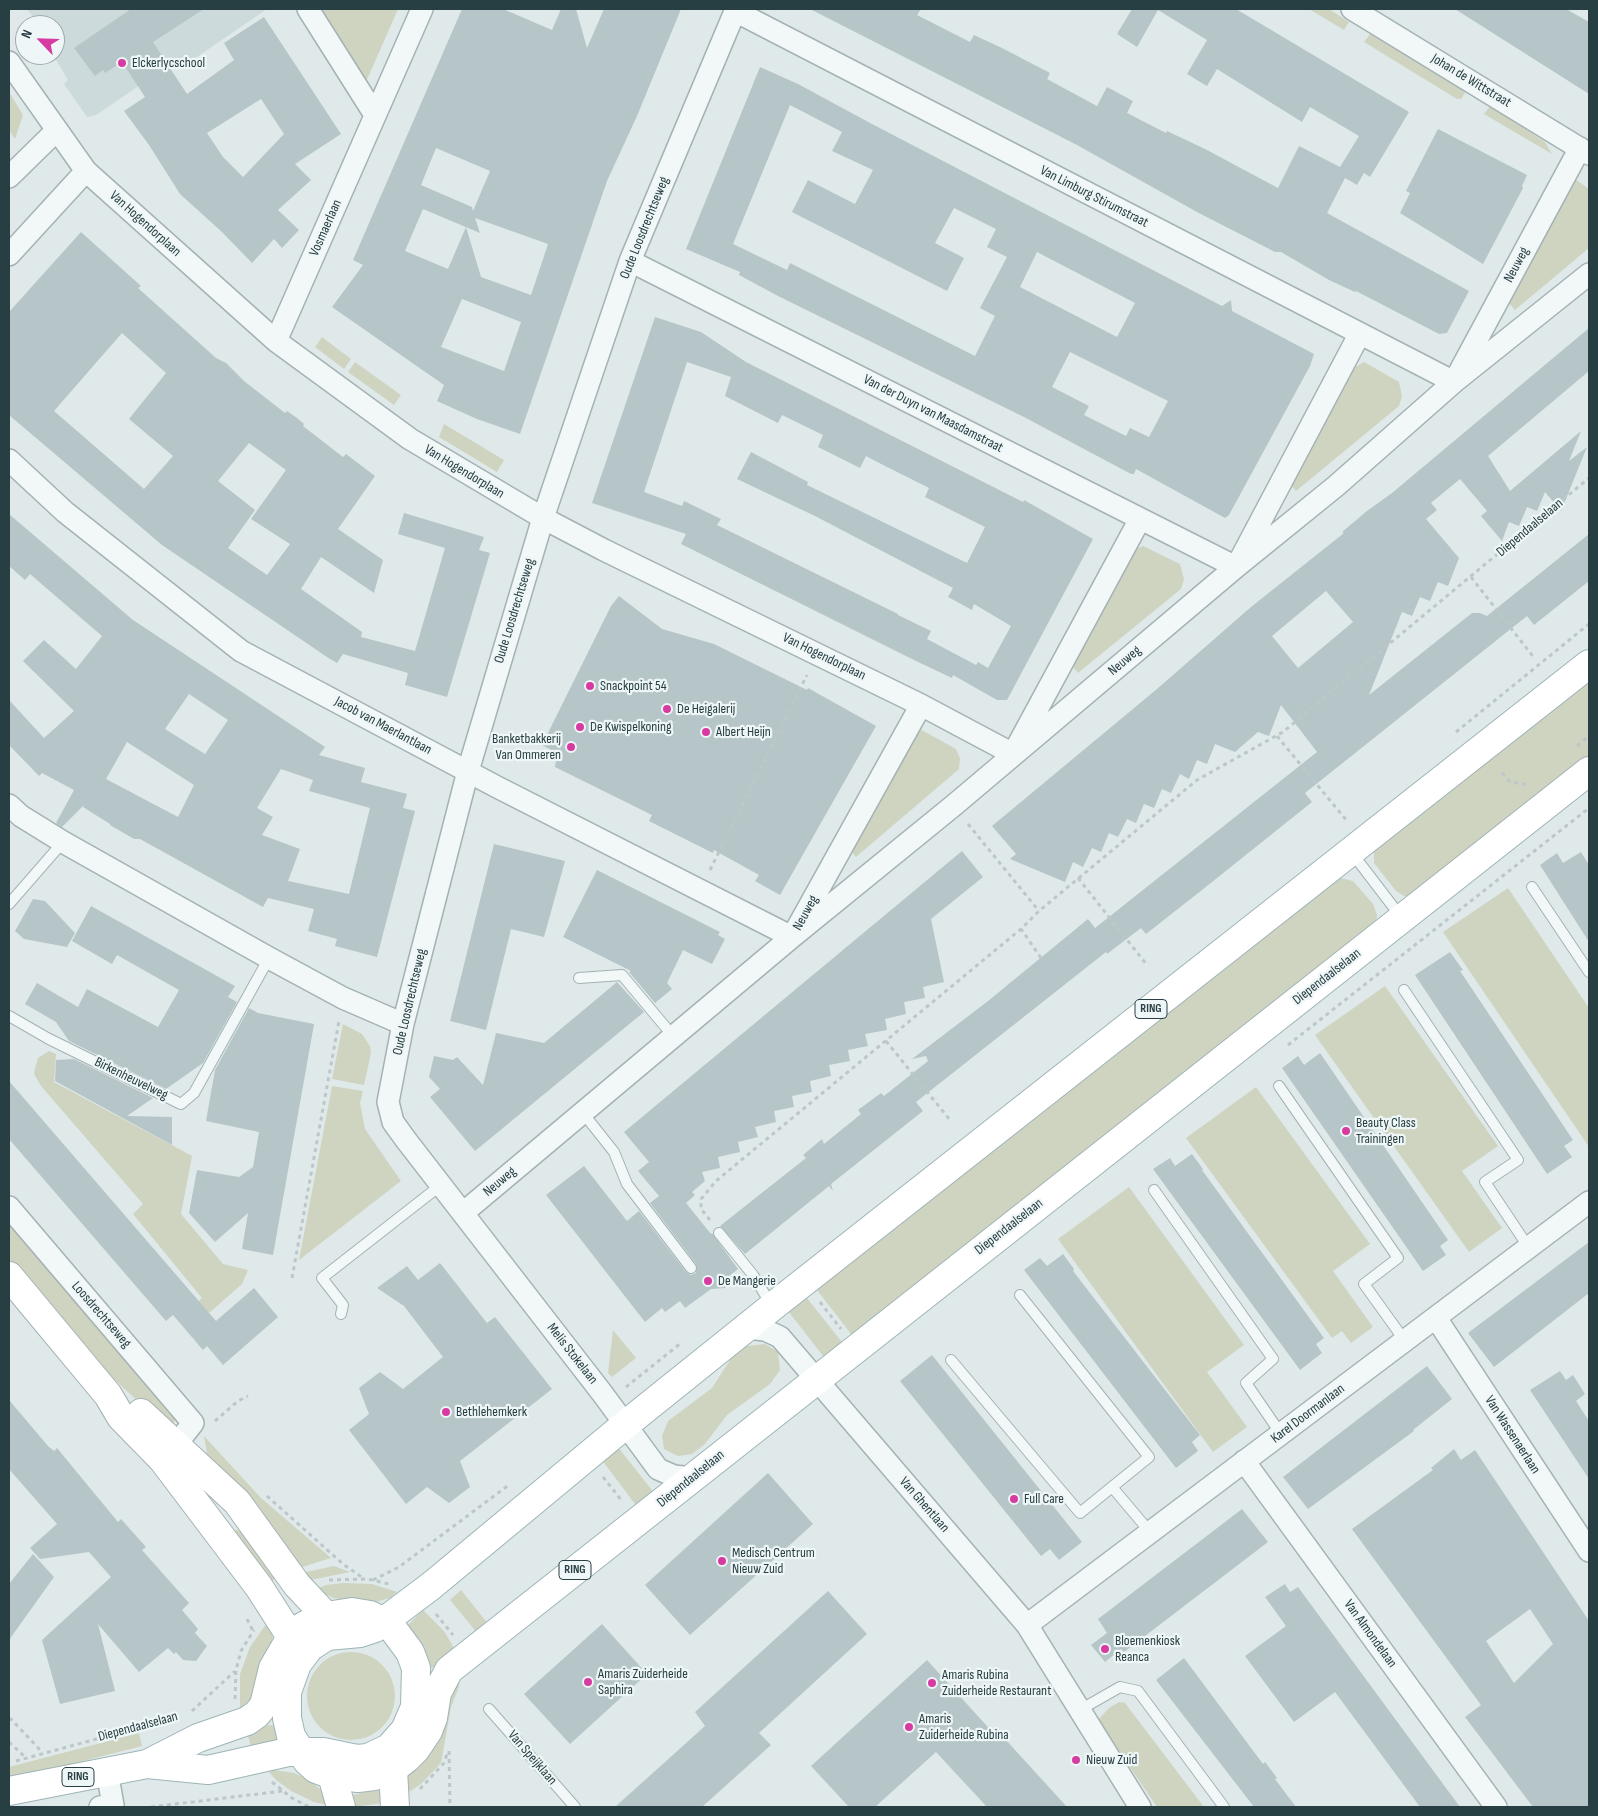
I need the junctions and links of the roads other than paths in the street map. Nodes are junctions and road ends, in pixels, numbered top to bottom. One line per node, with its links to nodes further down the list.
1 (308, 9): 6 (street)
2 (422, 9): 6 (street, Vosmaerlaan)
3 (1352, 9): 8 (street, Johan de Wittstraat)
4 (735, 10): 12 (street, Oude Loosdrechtseweg); 14 (street, Van Limburg Stirumstraat)
5 (9, 62): 7 (street, Van Hogendorplaan)
6 (376, 114): 15 (street, Vosmaerlaan)
7 (56, 131): 9 (street, Van Hogendorplaan); 10 (street)
8 (1585, 151): 16 (street, Neuweg)
9 (86, 172): 11 (street); 15 (street, Van Hogendorplaan)
10 (9, 177)
11 (9, 255)
12 (630, 261): 18 (street, Oude Loosdrechtseweg); 19 (street, Van der Duyn van Maasdamstraat)
13 (1589, 274): 16 (street, Neuweg)
14 (1360, 335): 16 (street, Van Limburg Stirumstraat); 20 (street, Neuweg)
15 (276, 341): 18 (street, Van Hogendorplaan)
16 (1454, 382): 20 (street, Neuweg)
17 (9, 460): 24 (street, Jacob van Maerlantlaan)
18 (543, 518): 22 (street, Van Hogendorplaan); 24 (street, Oude Loosdrechtseweg)
19 (1140, 519): 20 (street, Van der Duyn van Maasdamstraat); 23 (street, Neuweg)
20 (1236, 567): 23 (street, Neuweg)
21 (1589, 664): 28 (main road, RING)
22 (921, 705): 23 (street, Van Hogendorplaan); 32 (street, Neuweg)
23 (1014, 754): 32 (street, Neuweg)
24 (468, 771): 32 (street, Jacob van Maerlantlaan); 38 (street, Oude Loosdrechtseweg)
25 (1589, 771): 31 (main road, Diependaalselaan / RING)
26 (9, 804): 27 (street)
27 (63, 842): 30 (lane); 33 (street)
28 (1352, 852): 31 (lane); 52 (main road, RING)
29 (1532, 887): 34 (lane)
30 (9, 904)
31 (1401, 918): 58 (main road, Diependaalselaan / RING)
32 (792, 937): 39 (street, Neuweg)
33 (270, 958): 37 (lane, Birkenheuvelweg); 38 (street)
34 (1589, 972)
35 (579, 978): 39 (lane)
36 (1404, 990): 48 (lane)
37 (9, 1016)
38 (404, 1024): 42 (street, Oude Loosdrechtseweg)
39 (674, 1036): 41 (street, Neuweg)
40 (1278, 1086): 56 (lane)
41 (583, 1113): 46 (street, Neuweg); 49 (lane)
42 (441, 1185): 46 (street, Oude Loosdrechtseweg); 53 (lane)
43 (1154, 1190): 60 (lane)
44 (1589, 1202): 48 (street, Karel Doormanlaan)
45 (9, 1207): 61 (street, Loosdrechtseweg)
46 (463, 1213): 59 (street, Melis Stokelaan)
47 (719, 1233): 52 (lane)
48 (1529, 1248): 54 (street, Karel Doormanlaan)
49 (691, 1268)
50 (9, 1276): 61 (main road)
51 (1020, 1295): 64 (lane)
52 (772, 1307): 55 (main road, RING)
53 (342, 1314)
54 (1436, 1318): 56 (street, Karel Doormanlaan); 66 (street, Van Wassenaerlaan)
55 (746, 1328): 58 (street, Van Ghentlaan); 59 (main road, RING)
56 (1405, 1341): 60 (street, Karel Doormanlaan)
57 (951, 1360): 64 (lane)
58 (816, 1379): 63 (main road, Diependaalselaan / RING); 69 (street, Van Ghentlaan)
59 (625, 1425): 63 (street, Melis Stokelaan); 68 (main road, RING)
60 (1281, 1434): 62 (street, Karel Doormanlaan)
61 (170, 1452): 67 (main road); 70 (main road)
62 (1244, 1461): 65 (street, Karel Doormanlaan); 85 (street, Van Almondelaan)
63 (692, 1478): 74 (main road, Diependaalselaan / RING)
64 (1112, 1487): 65 (lane)
65 (1150, 1532): 69 (street, Karel Doormanlaan)
66 (1589, 1551)
67 (326, 1616): 68 (main road, RING); 70 (main road, RING)
68 (384, 1622): 70 (main road, RING); 74 (main road, RING)
69 (1027, 1625): 72 (street, Van Ghentlaan)
70 (297, 1646): 73 (main road, RING); 75 (main road, Diependaalselaan / RING)
71 (489, 1709): 82 (lane, Van Speijklaan)
72 (1078, 1711): 83 (street, Van Ghentlaan); 84 (lane)
73 (300, 1752): 74 (main road, RING); 75 (main road, Diependaalselaan / RING); 77 (main road, RING)
74 (392, 1758): 77 (main road, RING); 79 (main road)
75 (147, 1764): 76 (main road, Diependaalselaan / RING)
76 (107, 1771): 78 (main road, Diependaalselaan / RING); 80 (street)
77 (332, 1775): 81 (main road)
78 (9, 1791)
79 (406, 1800)
80 (109, 1806)
81 (341, 1807)
82 (575, 1807)
83 (1140, 1807)
84 (1224, 1807)
85 (1496, 1807)

